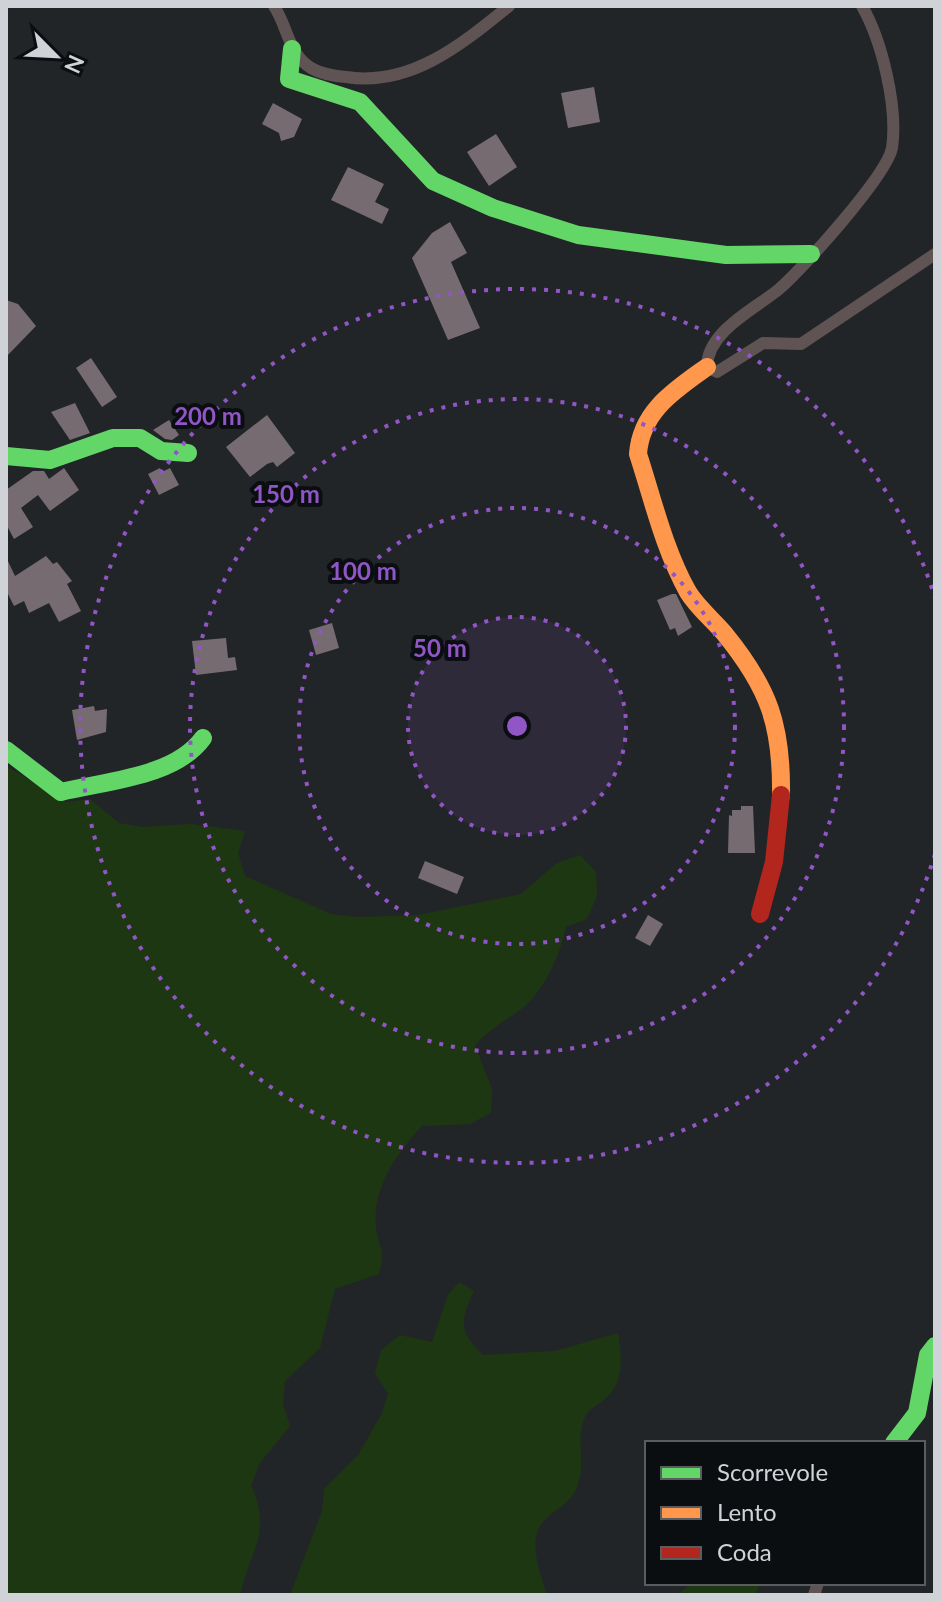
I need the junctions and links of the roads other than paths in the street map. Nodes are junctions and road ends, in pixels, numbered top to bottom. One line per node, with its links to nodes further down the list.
1 (274, 6): 4 (street)
2 (509, 6): 4 (street)
3 (862, 6): 5 (street)
4 (292, 49): 5 (street)
5 (811, 254): 7 (street)
6 (935, 254): 7 (street)
7 (707, 367): 12 (street)
8 (188, 453): 9 (street)
9 (6, 456)
10 (203, 738): 11 (street)
11 (6, 750)
12 (760, 914)
13 (935, 1346): 14 (street)
14 (896, 1441)

